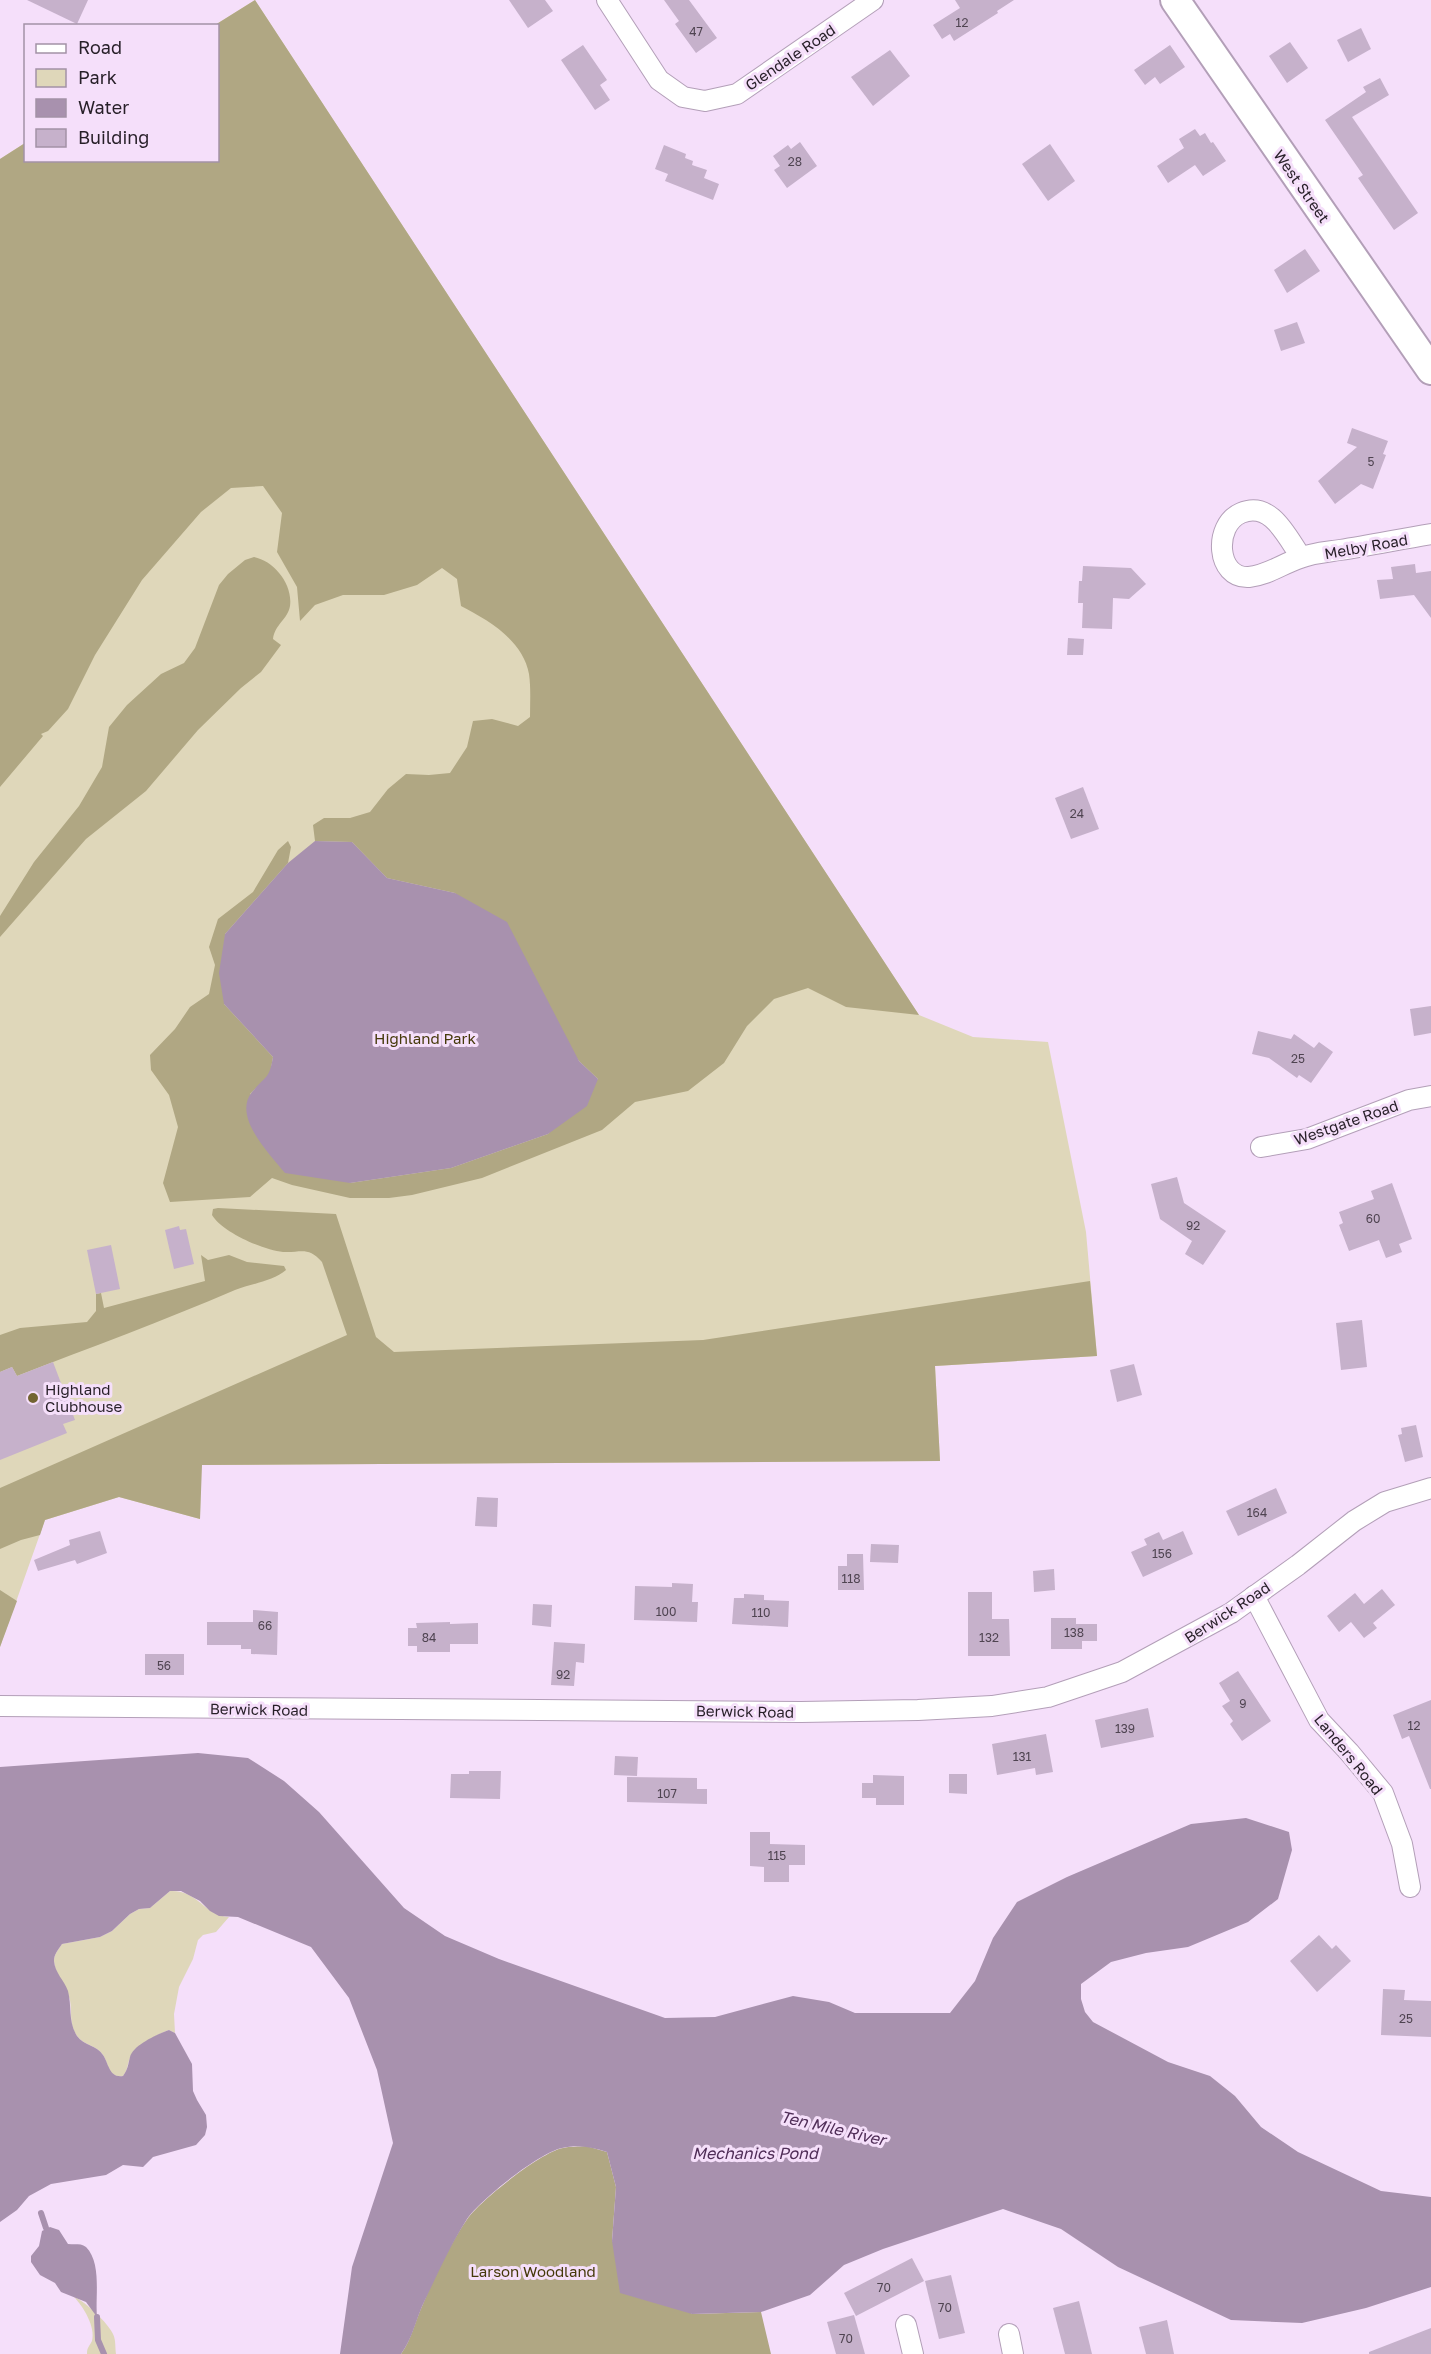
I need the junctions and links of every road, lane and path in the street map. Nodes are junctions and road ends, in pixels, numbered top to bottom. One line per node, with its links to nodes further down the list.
1 (607, 0): 2 (street, Glendale Road)
2 (873, 0)
3 (1175, 0): 4 (main road, West Street)
4 (1431, 370)
5 (1431, 534): 6 (street, Melby Road)
6 (1301, 557)
7 (1431, 1096): 8 (street, Westgate Road)
8 (1261, 1146)
9 (1431, 1488): 10 (street, Berwick Road)
10 (1254, 1596): 11 (street, Berwick Road); 12 (street, Landers Road)
11 (0, 1706)
12 (1410, 1887)
13 (906, 2325): 14 (street)
14 (913, 2354)

